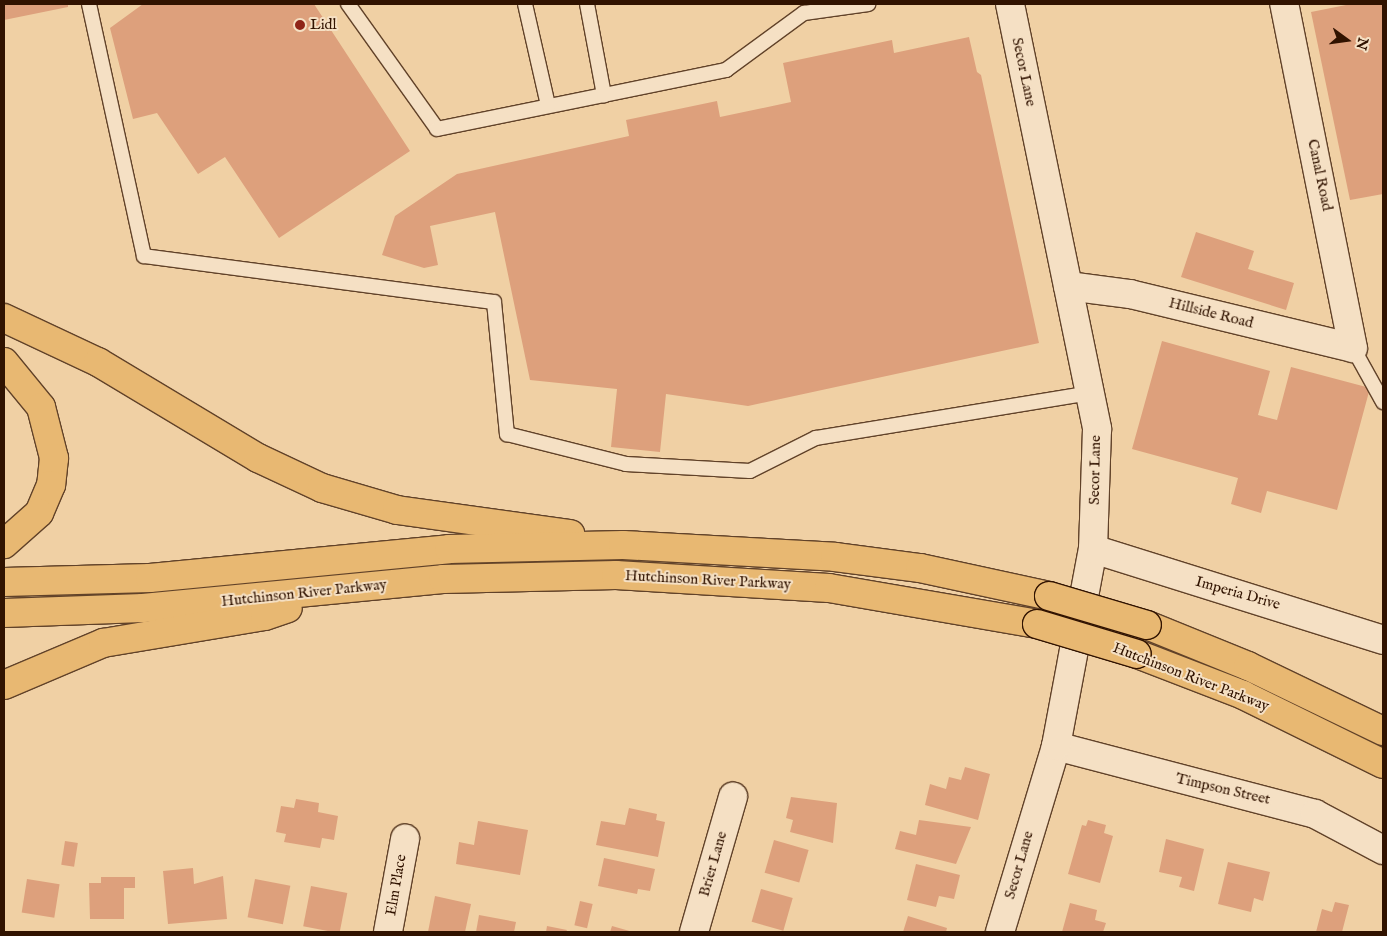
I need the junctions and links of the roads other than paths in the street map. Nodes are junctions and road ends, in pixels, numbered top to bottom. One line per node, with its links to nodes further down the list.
1 (89, 4): 14 (lane)
2 (348, 4): 9 (lane)
3 (525, 4): 9 (lane)
4 (587, 4): 8 (lane)
5 (868, 4): 8 (lane)
6 (1010, 4): 10 (street, Secor Lane)
7 (1284, 4): 12 (street, Canal Road)
8 (604, 95): 9 (lane)
9 (548, 105)
10 (1068, 286): 12 (street, Hillside Road); 14 (street, Secor Lane)
11 (4, 318): 17 (highway)
12 (1353, 348): 15 (lane)
13 (4, 362): 16 (highway)
14 (1090, 393): 18 (street, Secor Lane)
15 (1383, 402)
16 (4, 544)
17 (623, 544): 19 (highway, Hutchinson River Parkway); 24 (highway, Hutchinson River Parkway, bridge)
18 (1093, 549): 22 (street, Imperia Drive); 25 (street, Secor Lane)
19 (4, 582)
20 (339, 590): 21 (highway, Hutchinson River Parkway); 23 (highway); 26 (highway, Hutchinson River Parkway, bridge)
21 (4, 613)
22 (1383, 640)
23 (4, 685)
24 (1383, 731)
25 (1056, 746): 29 (street, Timpson Street); 32 (street, Secor Lane)
26 (1383, 764)
27 (733, 797): 31 (street, Brier Lane)
28 (404, 839): 30 (street, Elm Place)
29 (1383, 850)
30 (388, 932)
31 (694, 932)
32 (1000, 932)

